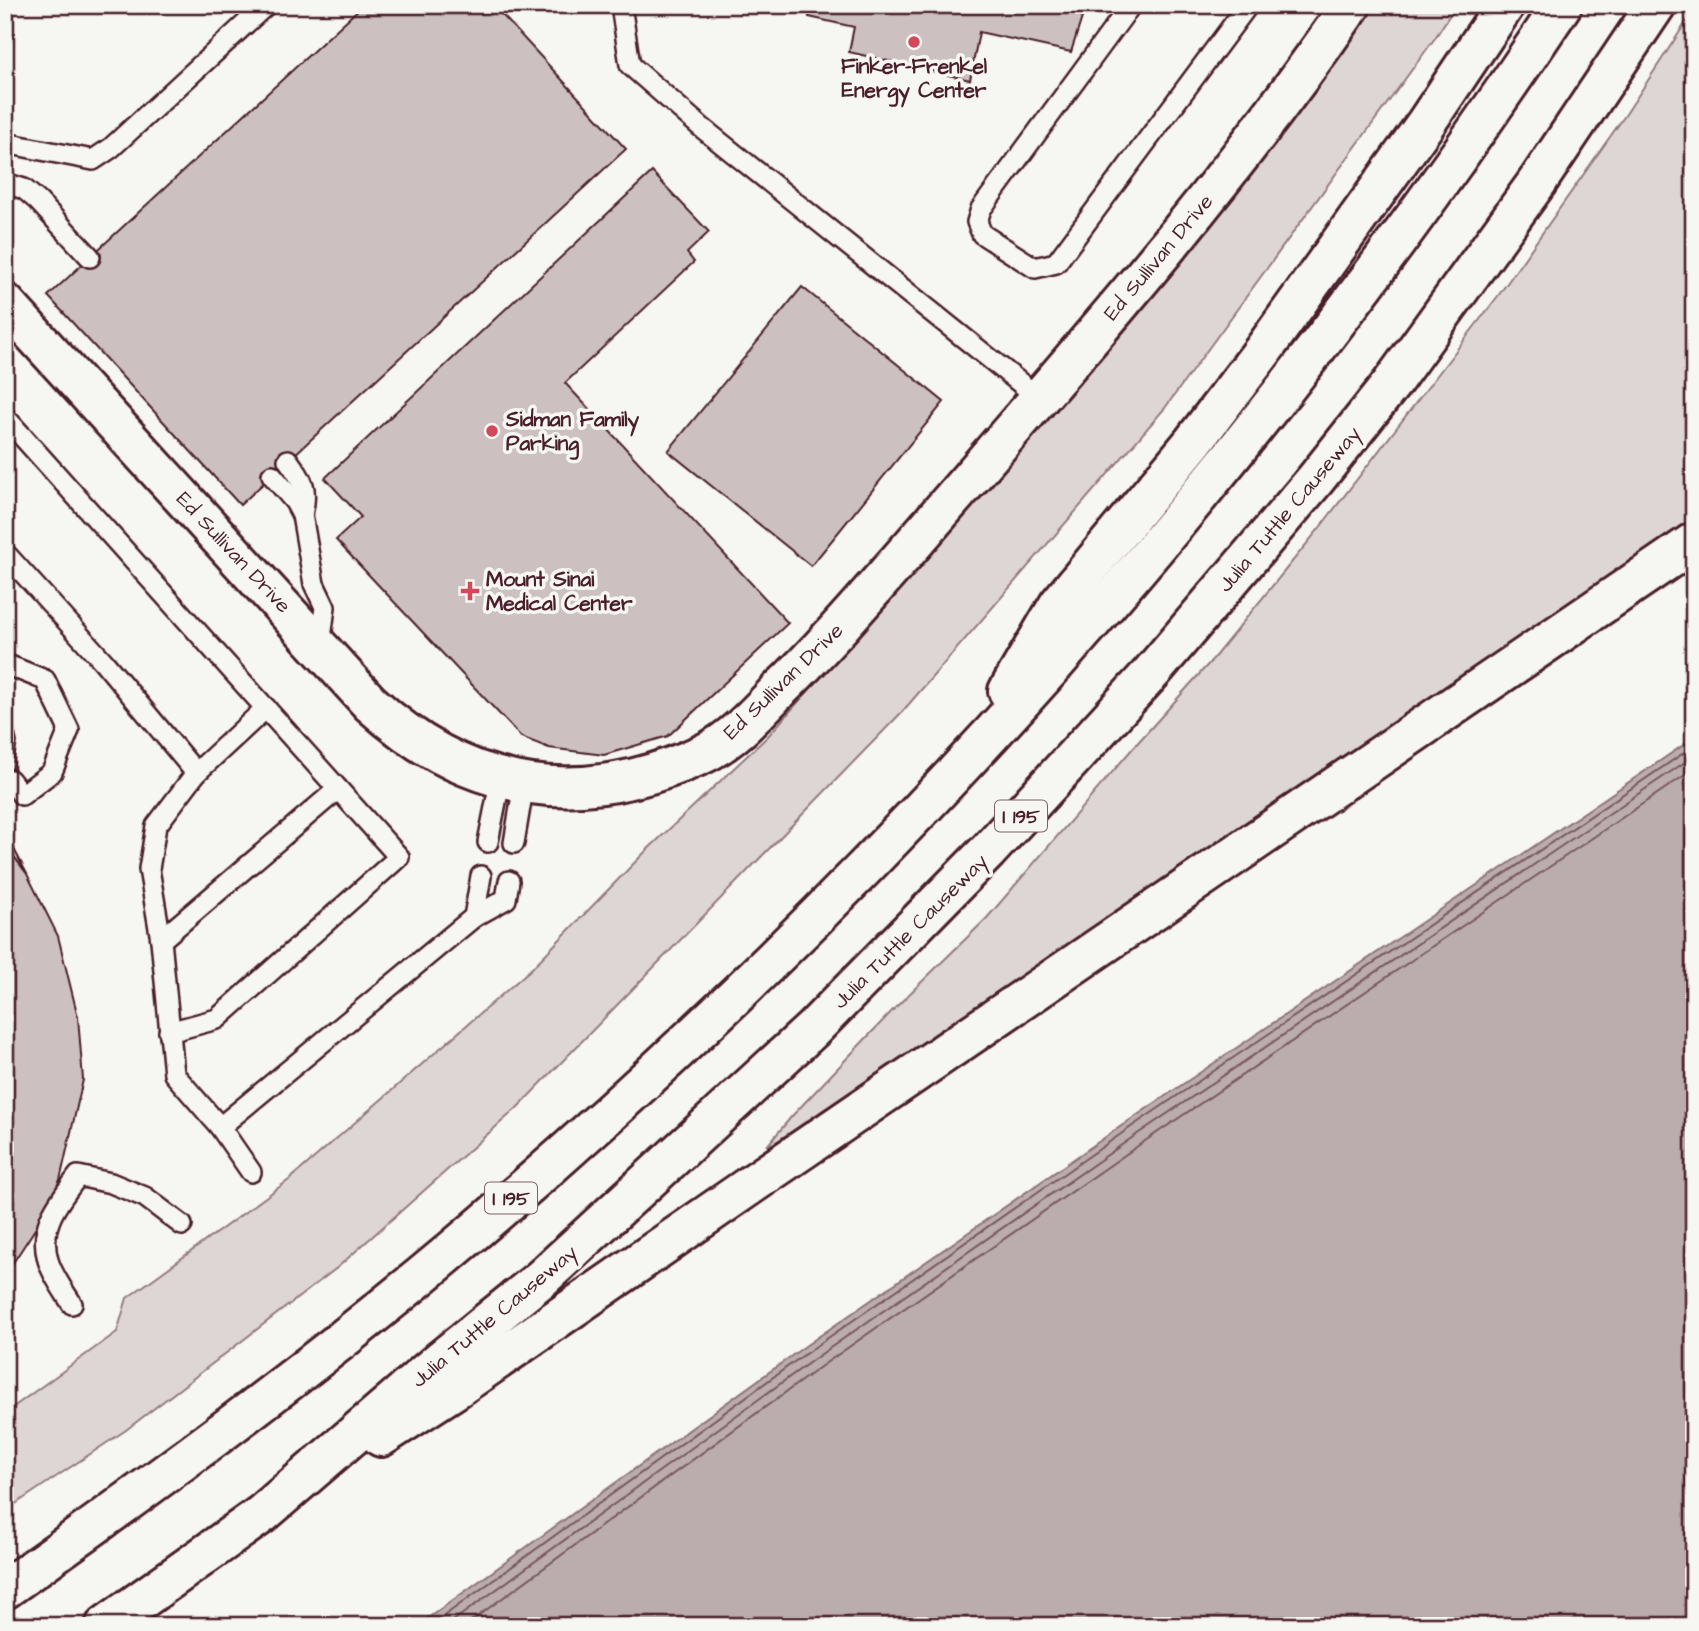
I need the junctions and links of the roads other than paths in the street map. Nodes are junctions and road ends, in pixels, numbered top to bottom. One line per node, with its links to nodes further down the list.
1 (266, 5): 9 (lane)
2 (621, 5): 13 (lane)
3 (1131, 5): 4 (lane)
4 (1248, 5)
5 (1352, 5): 13 (main road, Ed Sullivan Drive)
6 (1505, 5): 23 (main road)
7 (1562, 5): 23 (main road, I 195)
8 (1656, 5): 39 (main road, Julia Tuttle Causeway / I 195)
9 (5, 143)
10 (5, 183): 11 (lane)
11 (90, 257)
12 (5, 303): 20 (main road, Ed Sullivan Drive)
13 (1039, 398): 26 (main road, Ed Sullivan Drive)
14 (5, 417): 22 (lane)
15 (288, 460): 17 (lane)
16 (272, 475): 17 (lane)
17 (302, 515): 20 (lane)
18 (1694, 542): 39 (main road)
19 (5, 554): 24 (lane)
20 (320, 646): 26 (main road, Ed Sullivan Drive)
21 (5, 664): 25 (lane)
22 (266, 708): 24 (lane); 27 (lane)
23 (971, 755): 40 (main road, I 195)
24 (196, 773): 33 (lane)
25 (10, 780)
26 (512, 780): 28 (lane); 29 (lane)
27 (338, 789): 33 (lane); 34 (lane)
28 (488, 842)
29 (514, 843)
30 (481, 876): 32 (lane)
31 (509, 881): 32 (lane)
32 (474, 917): 35 (lane)
33 (161, 940): 34 (lane)
34 (169, 1032): 35 (lane)
35 (220, 1127): 36 (lane)
36 (251, 1172)
37 (183, 1225): 38 (lane)
38 (72, 1304)
39 (262, 1514): 41 (main road, Julia Tuttle Causeway / I 195)
40 (5, 1589)
41 (105, 1626)

